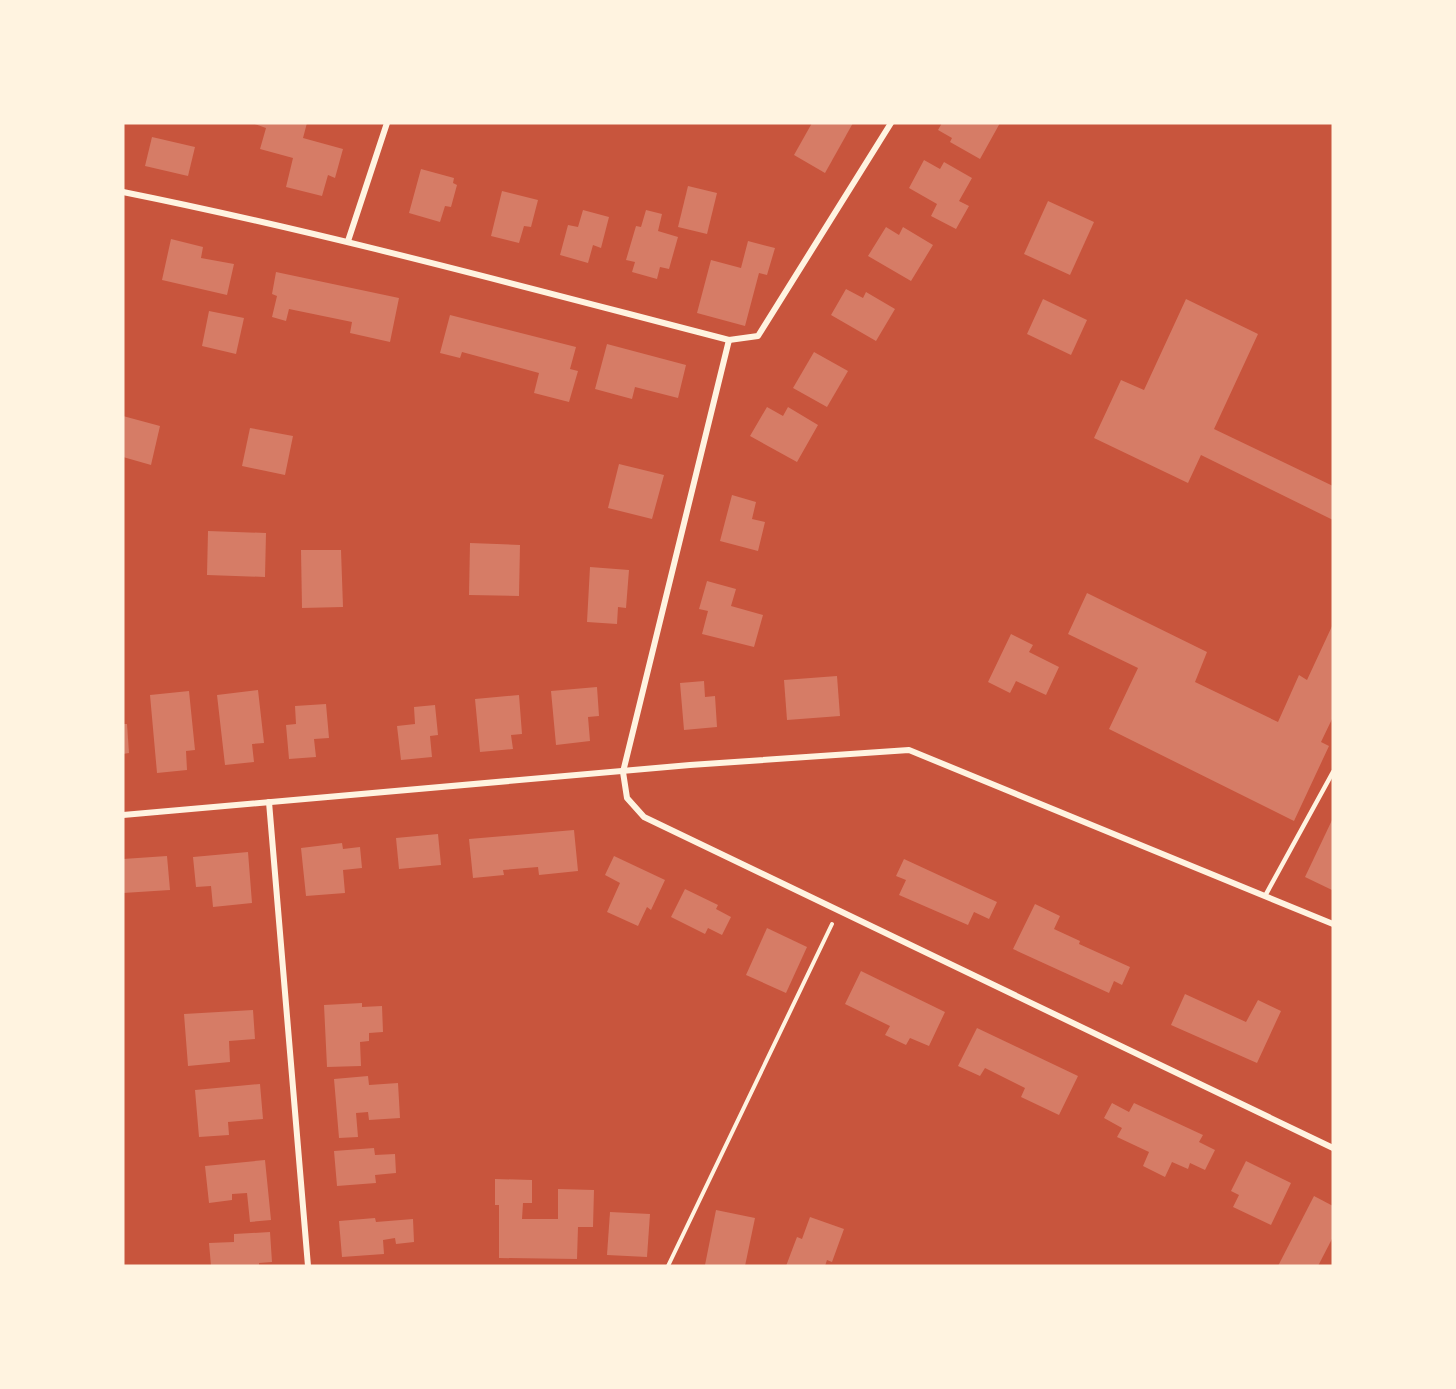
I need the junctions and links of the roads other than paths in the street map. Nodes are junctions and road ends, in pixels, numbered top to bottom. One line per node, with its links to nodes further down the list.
1 (387, 123): 4 (street)
2 (891, 123): 5 (street)
3 (123, 192): 4 (street)
4 (348, 241): 5 (street)
5 (729, 340): 6 (street)
6 (623, 772): 8 (street); 10 (street); 12 (street)
7 (1333, 772): 10 (lane)
8 (269, 802): 9 (street); 13 (street)
9 (123, 815)
10 (1265, 896): 11 (street)
11 (1333, 924)
12 (1333, 1148)
13 (308, 1266)

